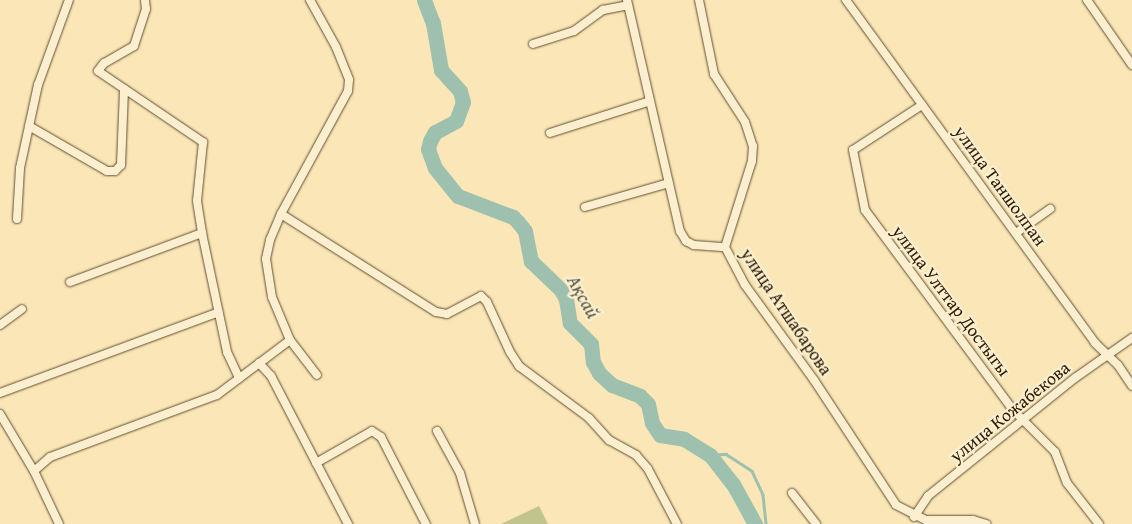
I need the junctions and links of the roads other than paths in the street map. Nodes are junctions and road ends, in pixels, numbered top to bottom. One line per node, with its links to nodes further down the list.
1 (69, 0): 13 (street)
2 (145, 0): 10 (street)
3 (310, 0): 18 (street)
4 (699, 0): 22 (street)
5 (846, 0): 12 (street, улица Таншолпан)
6 (1088, 0): 9 (street)
7 (628, 2): 8 (street); 11 (street, улица Атшабарова)
8 (533, 44)
9 (1132, 65)
10 (124, 89): 13 (street); 20 (street)
11 (650, 101): 14 (street); 15 (street, улица Атшабарова)
12 (922, 105): 21 (street, улица Таншолпан); 36 (street, улица Улттар Достыгы)
13 (29, 126): 19 (street)
14 (550, 133)
15 (669, 183): 16 (street); 22 (street, улица Атшабарова)
16 (585, 207)
17 (1050, 208): 21 (street)
18 (281, 214): 28 (street); 46 (street)
19 (17, 219)
20 (202, 233): 23 (street); 25 (street)
21 (1016, 234): 29 (street, улица Таншолпан)
22 (725, 247): 41 (street, улица Атшабарова)
23 (70, 282)
24 (22, 309): 26 (street)
25 (218, 312): 32 (street); 34 (street)
26 (0, 325)
27 (1132, 338): 29 (street, улица Кожабекова)
28 (290, 340): 30 (street); 31 (street)
29 (1108, 355): 33 (street, улица Таншолпан); 36 (street, улица Кожабекова)
30 (258, 363): 32 (street); 38 (street)
31 (317, 376)
32 (239, 378): 39 (street)
33 (1132, 386)
34 (0, 393)
35 (0, 414): 39 (street)
36 (1025, 420): 41 (street, улица Кожабекова); 49 (street, улица Улттар Достыгы)
37 (437, 430): 45 (street)
38 (316, 463): 43 (street); 44 (street)
39 (34, 471): 42 (street)
40 (792, 493): 47 (street)
41 (914, 517): 48 (street)
42 (56, 523)
43 (348, 524)
44 (426, 524)
45 (475, 524)
46 (677, 524)
47 (816, 524)
48 (986, 524)
49 (1099, 524)

